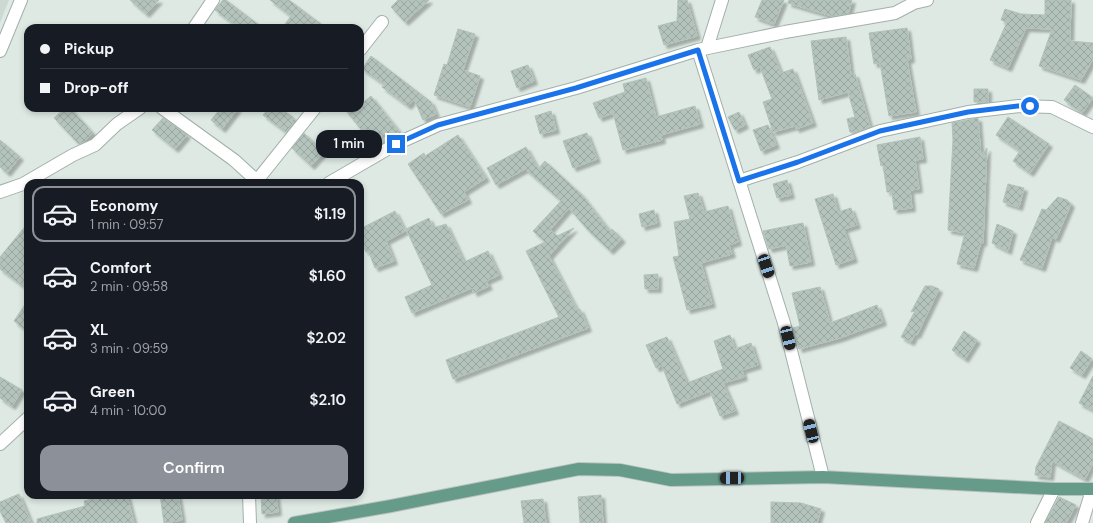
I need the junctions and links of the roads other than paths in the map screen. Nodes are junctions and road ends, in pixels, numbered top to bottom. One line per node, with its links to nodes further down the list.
1 (21, 0): 10 (street)
2 (213, 0): 7 (street)
3 (722, 0): 9 (street)
4 (927, 0): 5 (street)
5 (915, 1): 9 (street)
6 (382, 22): 8 (street)
7 (197, 24)
8 (364, 45)
9 (702, 49): 18 (street); 19 (street)
10 (0, 50)
11 (134, 112): 15 (street)
12 (168, 112): 16 (street)
13 (312, 112): 17 (street)
14 (1093, 127): 19 (street)
15 (32, 179)
16 (252, 179)
17 (257, 179)
18 (336, 179)
19 (739, 181): 24 (street)
20 (24, 183): 21 (street)
21 (0, 192)
22 (24, 422): 23 (street)
23 (0, 444)
24 (823, 477): 25 (main road); 29 (main road)
25 (1054, 489): 26 (main road); 30 (street)
26 (1092, 490): 31 (street)
27 (249, 499): 28 (street)
28 (250, 523)
29 (294, 523)
30 (1037, 523)
31 (1082, 523)

